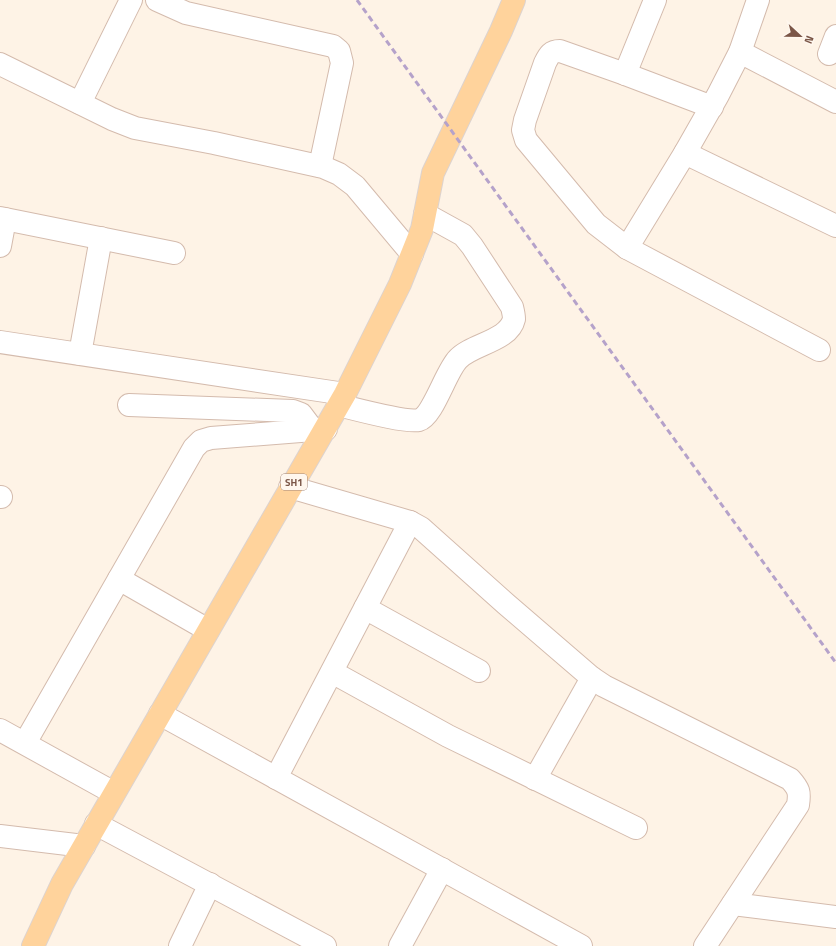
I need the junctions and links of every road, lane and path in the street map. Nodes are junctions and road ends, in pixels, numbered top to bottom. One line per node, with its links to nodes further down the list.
1 (131, 0): 10 (street)
2 (157, 0): 13 (street)
3 (514, 0): 14 (main road, SH1)
4 (655, 0): 8 (street)
5 (758, 0): 6 (street)
6 (740, 52): 9 (street); 11 (street)
7 (0, 64): 10 (street)
8 (626, 74): 11 (street); 19 (street)
9 (836, 102)
10 (80, 103): 13 (street)
11 (712, 107): 12 (street)
12 (686, 153): 16 (street); 19 (street)
13 (320, 166): 21 (street)
14 (425, 214): 21 (main road, SH1); 25 (street)
15 (2, 218): 17 (street); 18 (street)
16 (836, 226)
17 (101, 238): 20 (street); 24 (street)
18 (0, 246)
19 (627, 248): 23 (street)
20 (174, 253)
21 (412, 254): 25 (main road, SH1)
22 (0, 342): 24 (street)
23 (819, 350)
24 (80, 354): 25 (street)
25 (341, 400): 27 (main road, SH1)
26 (129, 405): 27 (street)
27 (319, 429): 28 (main road, SH1); 30 (street)
28 (290, 487): 29 (street); 32 (main road, SH1)
29 (410, 522): 31 (street); 35 (street)
30 (119, 579): 32 (street); 38 (street)
31 (365, 608): 33 (street); 34 (street)
32 (208, 630): 36 (main road, SH1)
33 (478, 671)
34 (332, 672): 39 (street); 40 (street)
35 (592, 678): 40 (street); 48 (street)
36 (160, 714): 39 (street); 41 (main road, SH1)
37 (0, 730): 38 (street)
38 (25, 743): 41 (street)
39 (276, 778): 46 (street)
40 (535, 779): 43 (street)
41 (114, 792): 42 (main road, SH1)
42 (96, 824): 45 (main road, SH1); 47 (street)
43 (636, 828)
44 (0, 836): 45 (street)
45 (84, 846): 50 (main road, SH1)
46 (442, 870): 53 (street); 54 (street)
47 (210, 884): 51 (street); 52 (street)
48 (733, 904): 49 (street); 55 (street)
49 (836, 917)
50 (33, 946)
51 (180, 946)
52 (325, 946)
53 (400, 946)
54 (581, 946)
55 (705, 946)

